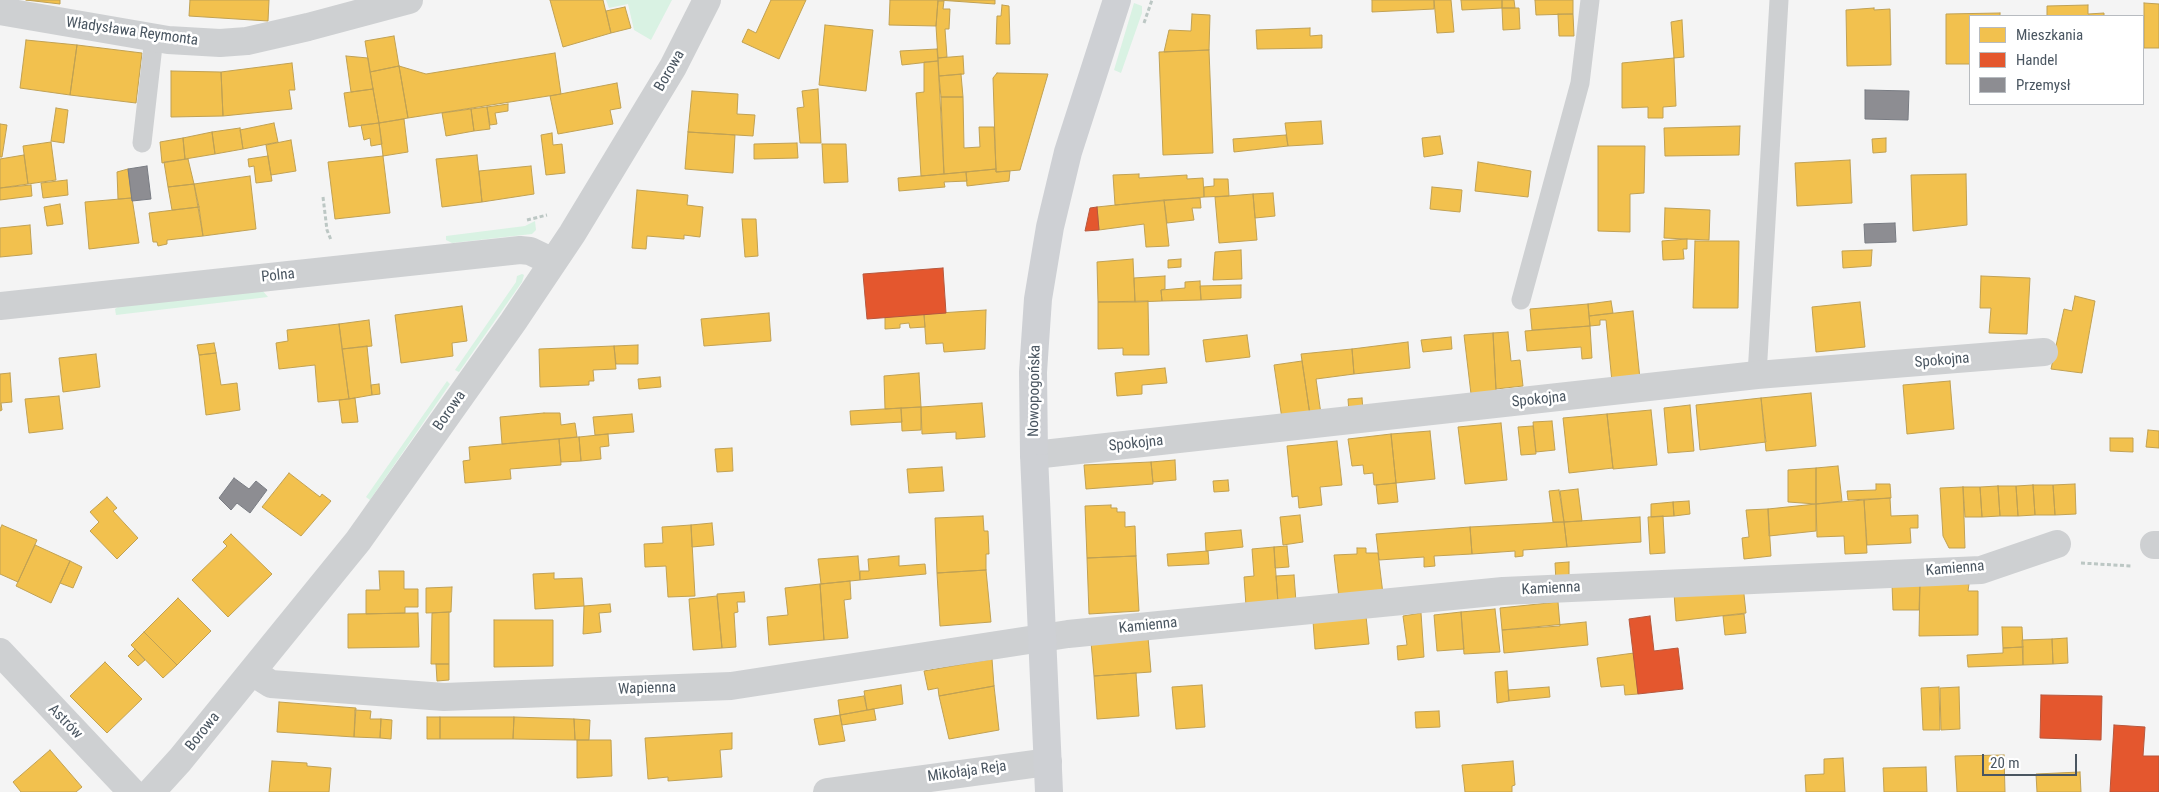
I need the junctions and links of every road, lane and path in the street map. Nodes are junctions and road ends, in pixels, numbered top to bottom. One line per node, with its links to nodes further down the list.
1 (409, 0): 9 (street, Władysława Reymonta)
2 (707, 0): 13 (street, Borowa)
3 (1117, 0): 18 (street, Nowopogońska)
4 (1152, 0): 8 (path)
5 (1590, 0): 14 (lane)
6 (1779, 0): 17 (lane)
7 (0, 11): 9 (street, Władysława Reymonta)
8 (1142, 27)
9 (154, 37): 10 (lane)
10 (142, 143)
11 (323, 197): 12 (path)
12 (330, 233)
13 (553, 262): 15 (street, Polna); 23 (street, Borowa)
14 (1521, 300)
15 (0, 306)
16 (2044, 352): 17 (street, Spokojna)
17 (1758, 375): 18 (street, Spokojna)
18 (1034, 455): 21 (street, Nowopogońska)
19 (2057, 544): 20 (path); 21 (street, Kamienna)
20 (2136, 566)
21 (1042, 637): 23 (street, Wapienna); 24 (street, Nowopogońska)
22 (0, 652): 25 (street, Astrów)
23 (252, 672): 26 (street, Borowa)
24 (1048, 762): 27 (street, Mikołaja Reja); 28 (street, Nowopogońska)
25 (132, 792)
26 (151, 792)
27 (827, 792)
28 (1049, 792)

